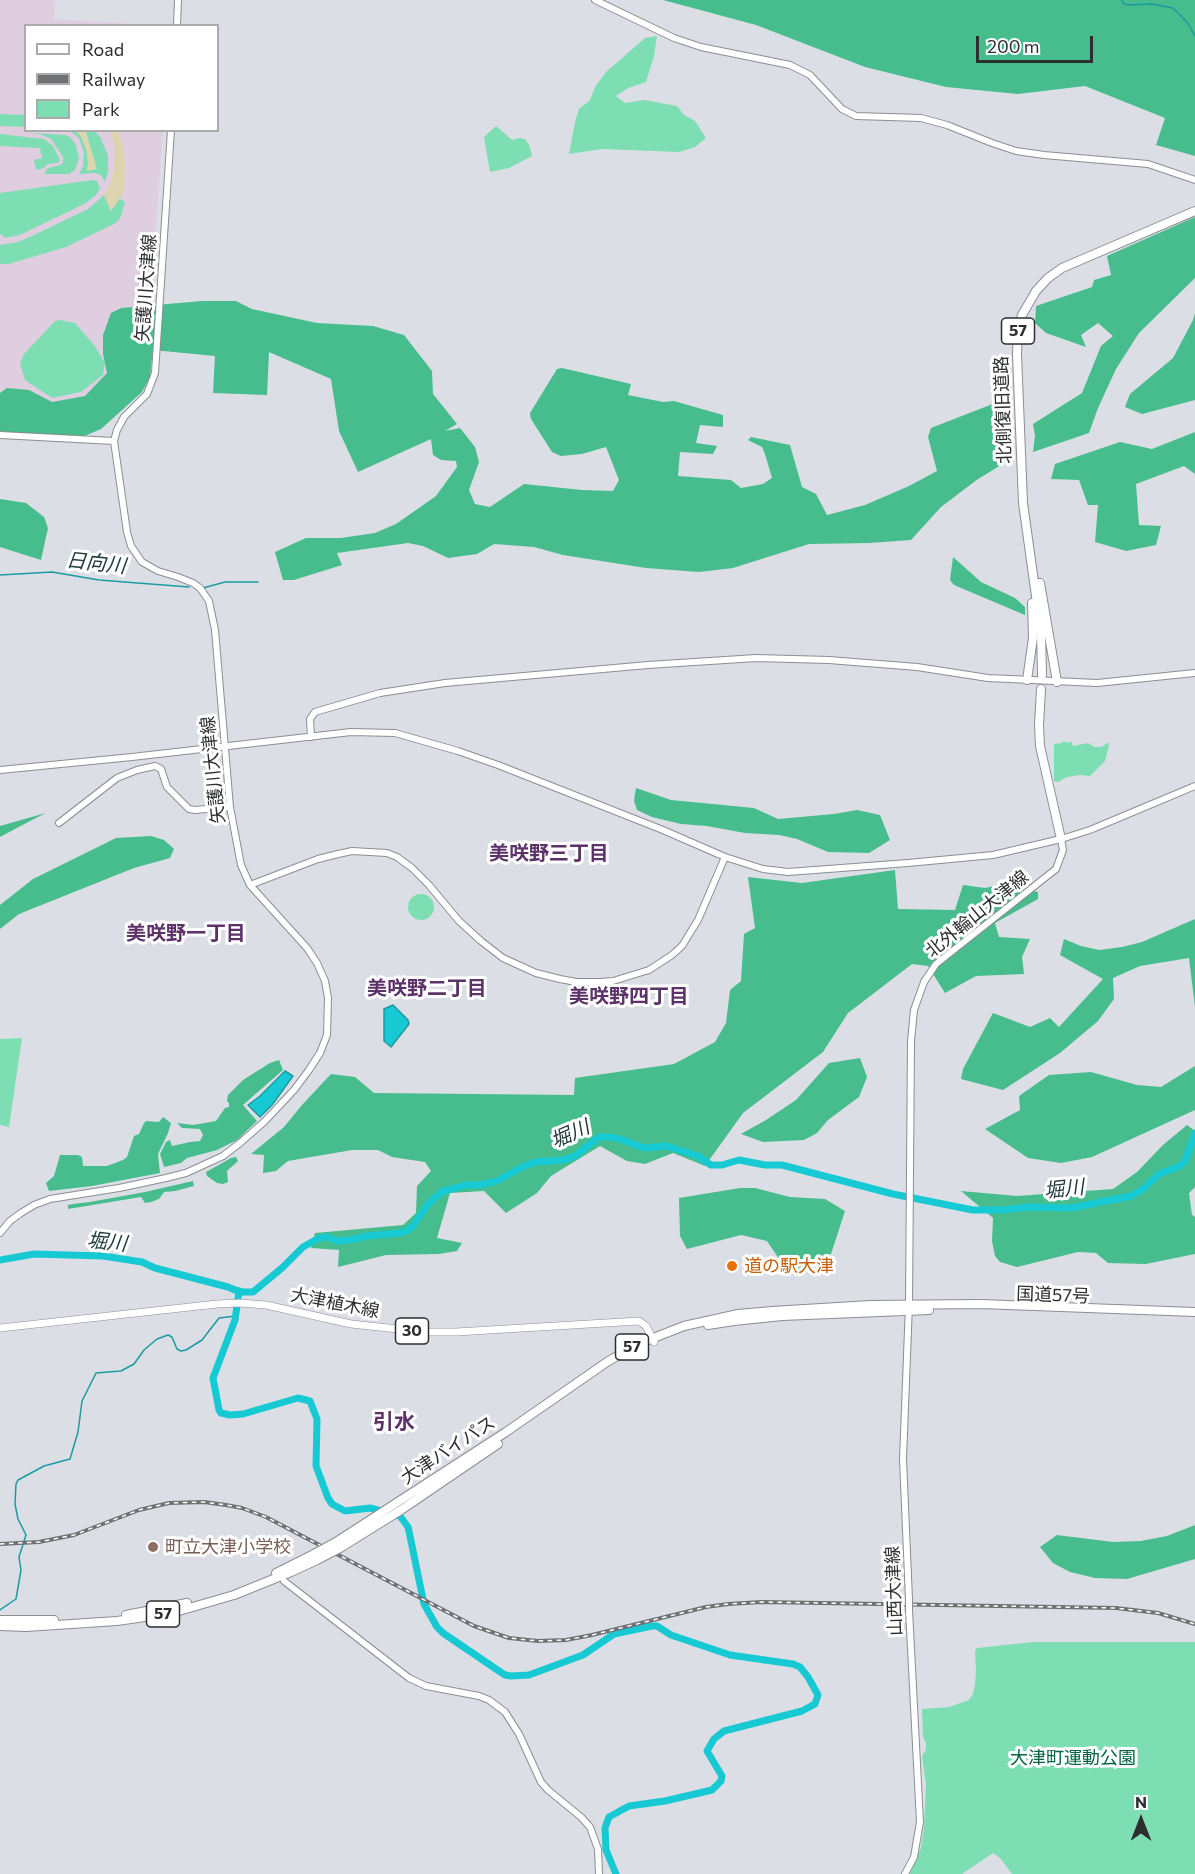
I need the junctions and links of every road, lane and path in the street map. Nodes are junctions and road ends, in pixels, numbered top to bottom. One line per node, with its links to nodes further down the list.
1 (178, 0): 3 (street)
2 (595, 0): 5 (street)
3 (177, 24)
4 (171, 132): 8 (street, 矢護川大津線)
5 (1195, 180)
6 (1195, 211): 9 (highway, 北側復旧道路 / 57)
7 (0, 435): 8 (street)
8 (114, 441): 16 (street, 矢護川大津線)
9 (1030, 554): 11 (highway, 北側復旧道路 / 57); 12 (highway); 13 (highway)
10 (1195, 673): 13 (street)
11 (1042, 675)
12 (1027, 680): 13 (street); 15 (street)
13 (1057, 682)
14 (1041, 689): 21 (highway)
15 (311, 737): 16 (street); 22 (street)
16 (225, 746): 17 (street); 19 (street, 矢護川大津線)
17 (0, 770)
18 (1195, 786): 21 (street)
19 (230, 807): 20 (street); 23 (street, 矢護川大津線)
20 (59, 823)
21 (1061, 839): 22 (street); 25 (street, 北外輪山大津線)
22 (725, 857): 23 (street)
23 (250, 885): 24 (street, 矢護川大津線)
24 (0, 1233)
25 (909, 1307): 26 (highway, 国道57号 / 57); 27 (highway, 国道57号 / 57); 29 (highway, 大津バイパス / 57); 35 (street, 山西大津線, bridge)
26 (1195, 1312)
27 (1195, 1317)
28 (0, 1328): 29 (main road, 大津植木線 / 30)
29 (653, 1340): 30 (highway, 大津バイパス / 57, bridge)
30 (316, 1557): 32 (highway, 大津バイパス / 57); 33 (highway, 大津バイパス / 57)
31 (284, 1581): 34 (street)
32 (0, 1620)
33 (0, 1626)
34 (598, 1874)
35 (906, 1874)

